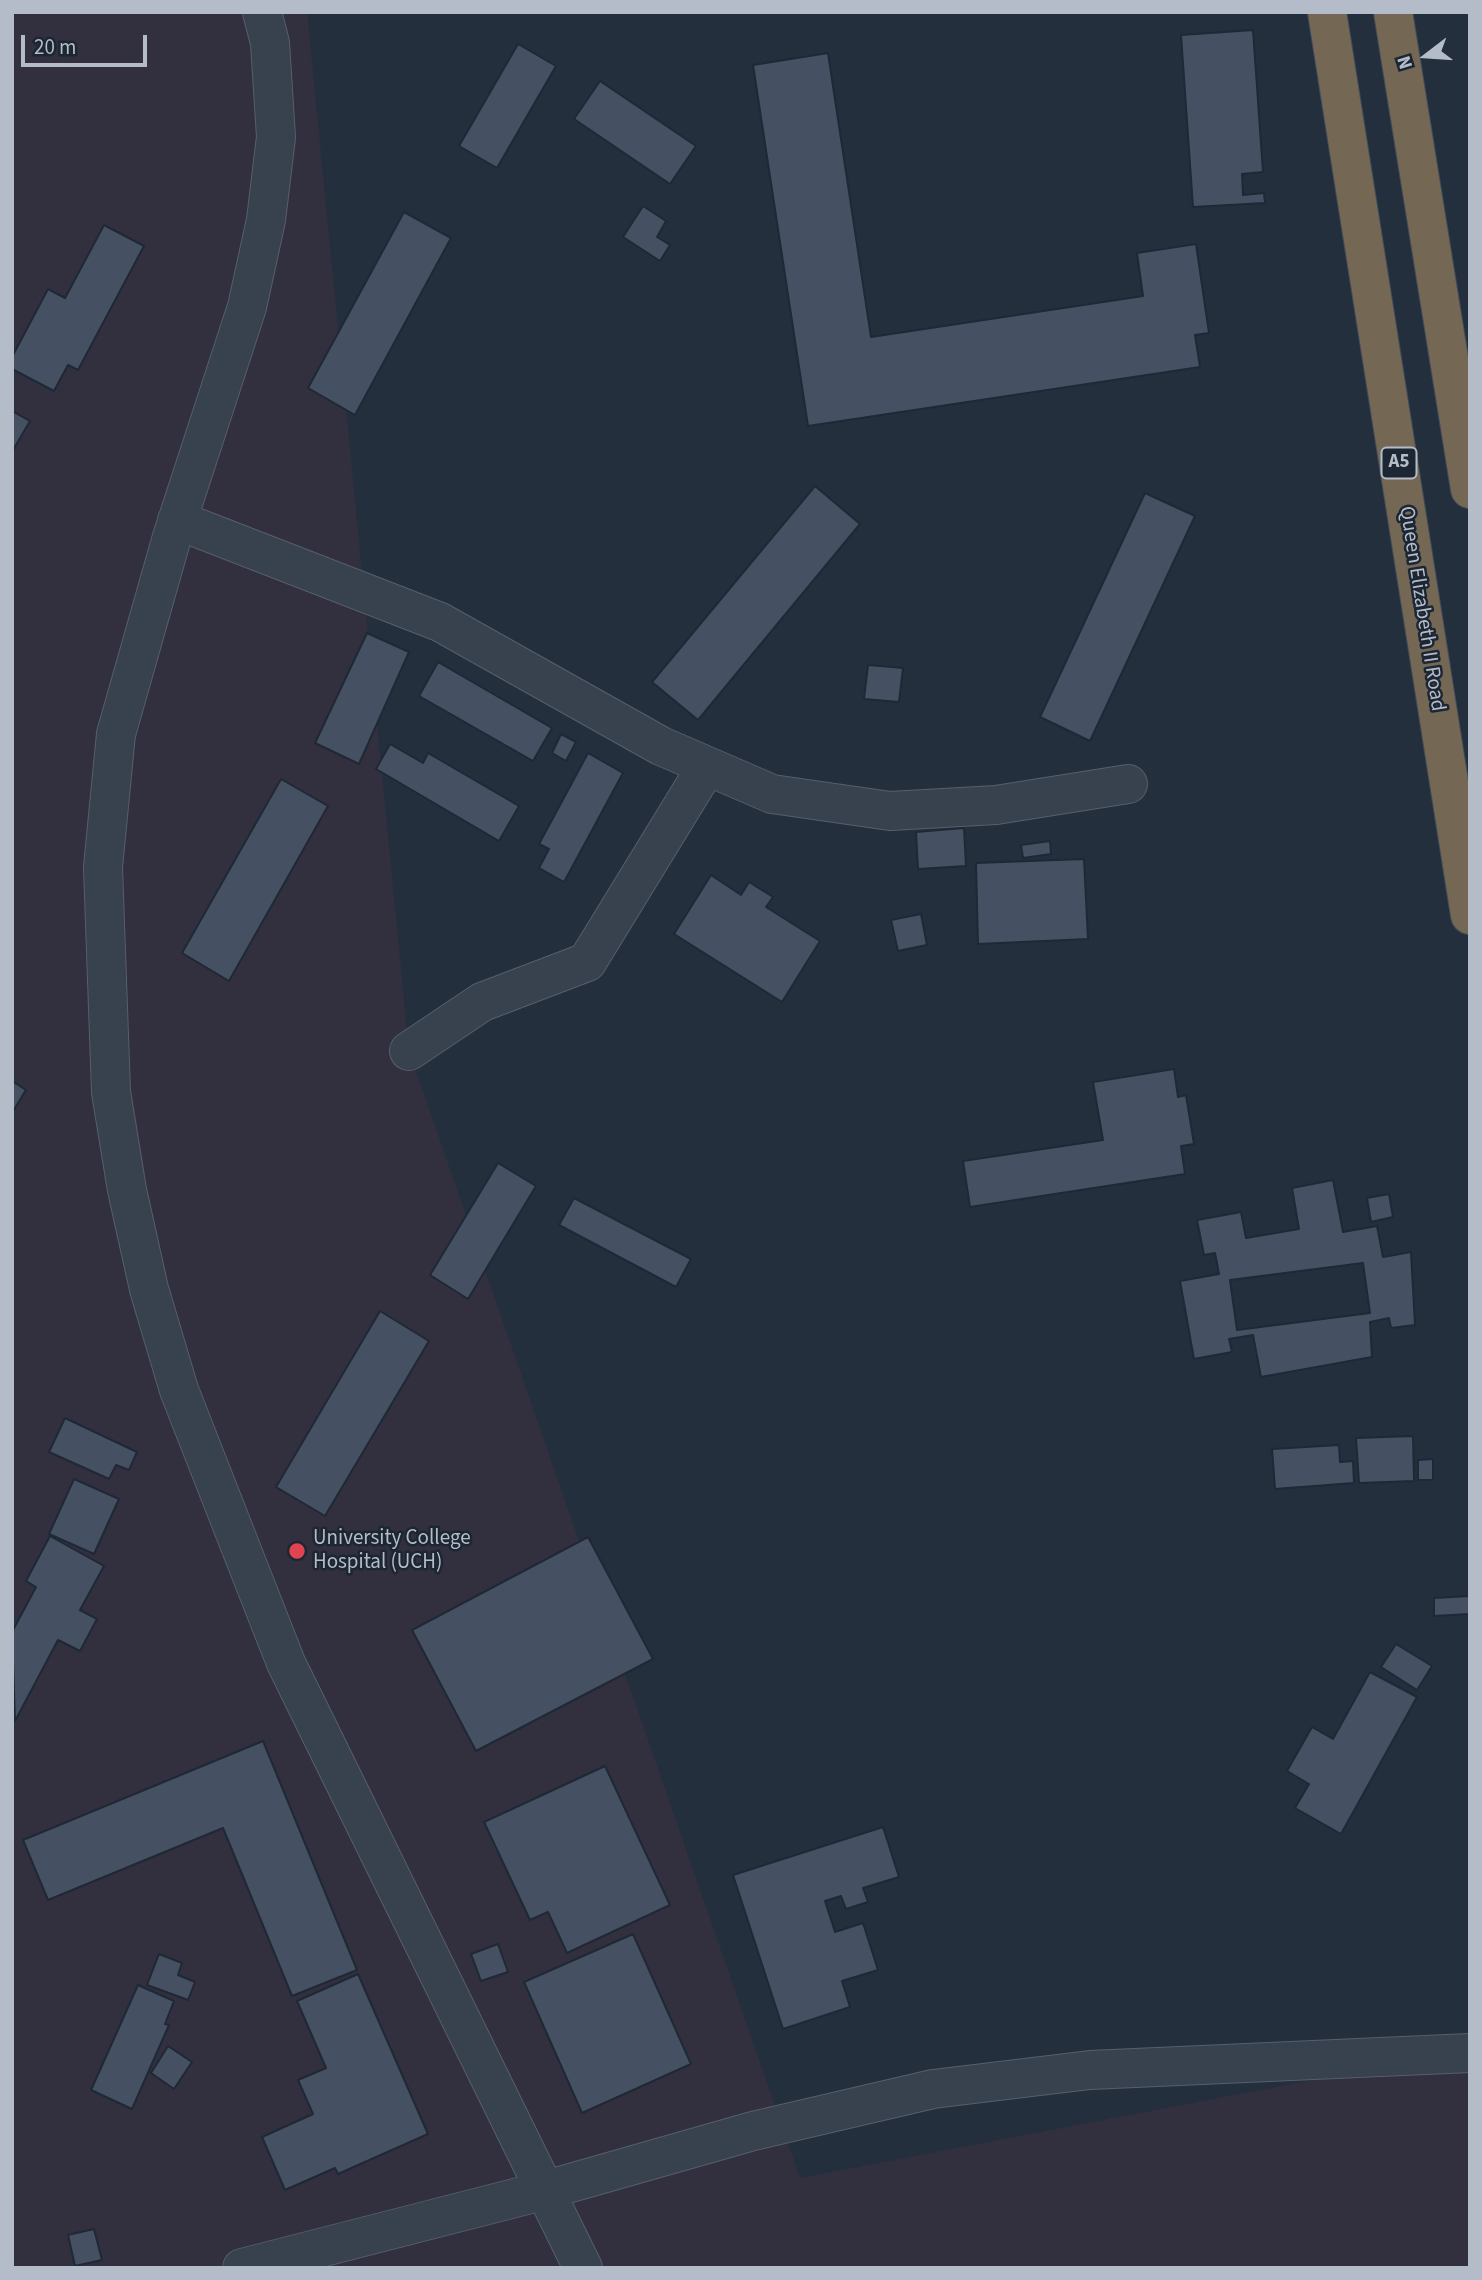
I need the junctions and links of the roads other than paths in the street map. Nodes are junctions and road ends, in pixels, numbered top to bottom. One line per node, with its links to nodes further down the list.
1 (262, 12): 5 (street)
2 (1327, 12): 8 (highway, Queen Elizabeth II Road / A5)
3 (1393, 12): 4 (highway)
4 (1470, 489)
5 (177, 520): 6 (street); 11 (street)
6 (707, 766): 7 (street); 9 (street)
7 (1128, 784)
8 (1470, 915)
9 (409, 1051)
10 (1470, 2053): 11 (street)
11 (546, 2190): 12 (street); 13 (street)
12 (242, 2268)
13 (583, 2268)

